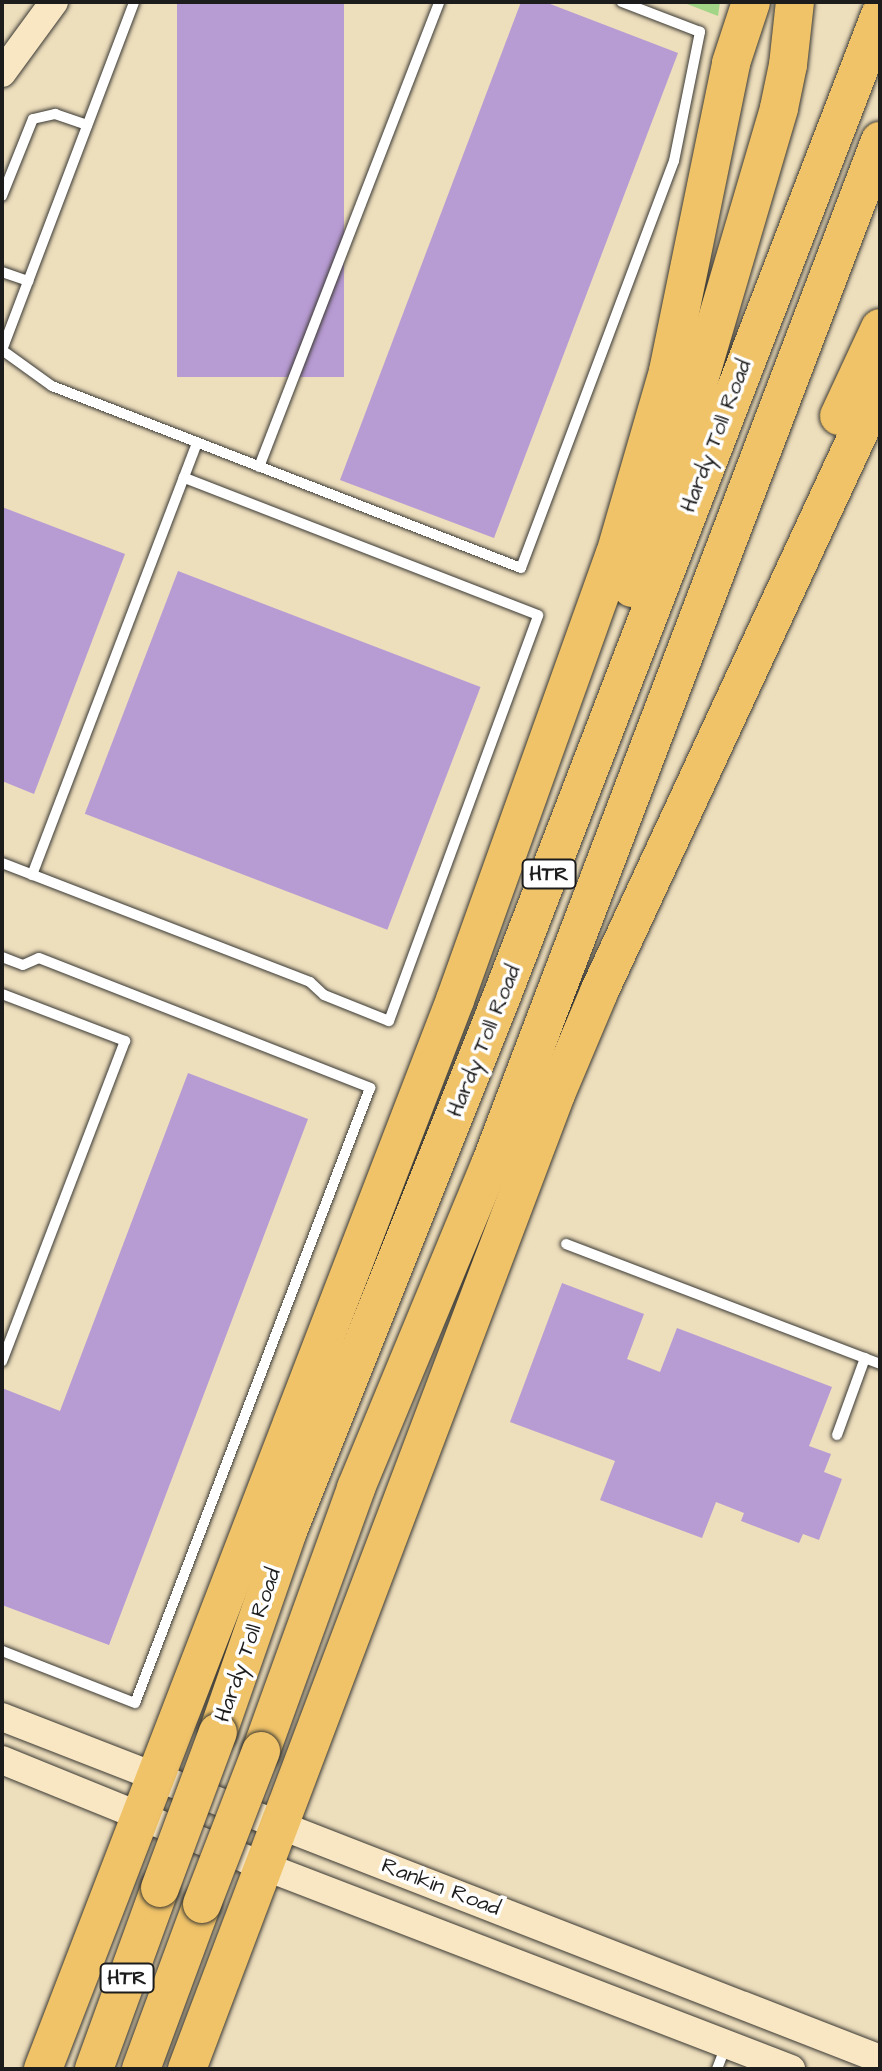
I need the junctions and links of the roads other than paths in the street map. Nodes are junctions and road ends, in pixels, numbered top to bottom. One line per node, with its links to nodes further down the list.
1 (54, 2): 8 (main road)
2 (134, 2): 9 (lane)
3 (439, 2): 18 (lane)
4 (622, 2): 18 (lane)
5 (751, 2): 34 (highway)
6 (795, 2): 24 (highway)
7 (880, 15): 24 (highway, Hardy Toll Road / HTR)
8 (2, 73)
9 (87, 125): 11 (lane); 13 (lane)
10 (880, 141): 25 (highway, HTR)
11 (2, 196)
12 (2, 272): 13 (lane)
13 (28, 281): 15 (lane)
14 (880, 328): 25 (highway)
15 (2, 350): 17 (lane)
16 (880, 387): 36 (highway)
17 (197, 443): 18 (lane); 19 (lane)
18 (259, 467)
19 (184, 478): 21 (lane); 21 (lane)
20 (2, 863): 21 (lane)
21 (32, 875)
22 (2, 957): 31 (lane)
23 (2, 994): 28 (lane)
24 (500, 1001): 42 (highway, Hardy Toll Road / HTR, bridge)
25 (490, 1165): 43 (highway, HTR, bridge)
26 (566, 1244): 27 (lane)
27 (865, 1358): 29 (lane); 30 (lane)
28 (2, 1361)
29 (880, 1364)
30 (837, 1435)
31 (2, 1651)
32 (2, 1717): 34 (main road, Rankin Road)
33 (2, 1760): 35 (main road, Rankin Road)
34 (157, 1775): 35 (highway); 36 (main road, Rankin Road)
35 (142, 1815): 37 (main road, Rankin Road); 41 (highway)
36 (280, 1824): 37 (highway); 38 (main road, Rankin Road)
37 (264, 1866): 39 (main road, Rankin Road); 44 (highway)
38 (742, 2007): 39 (main road); 40 (main road, Rankin Road)
39 (722, 2056): 45 (main road, Rankin Road)
40 (880, 2059)
41 (43, 2069)
42 (94, 2069)
43 (141, 2069)
44 (187, 2069)
45 (791, 2069)

